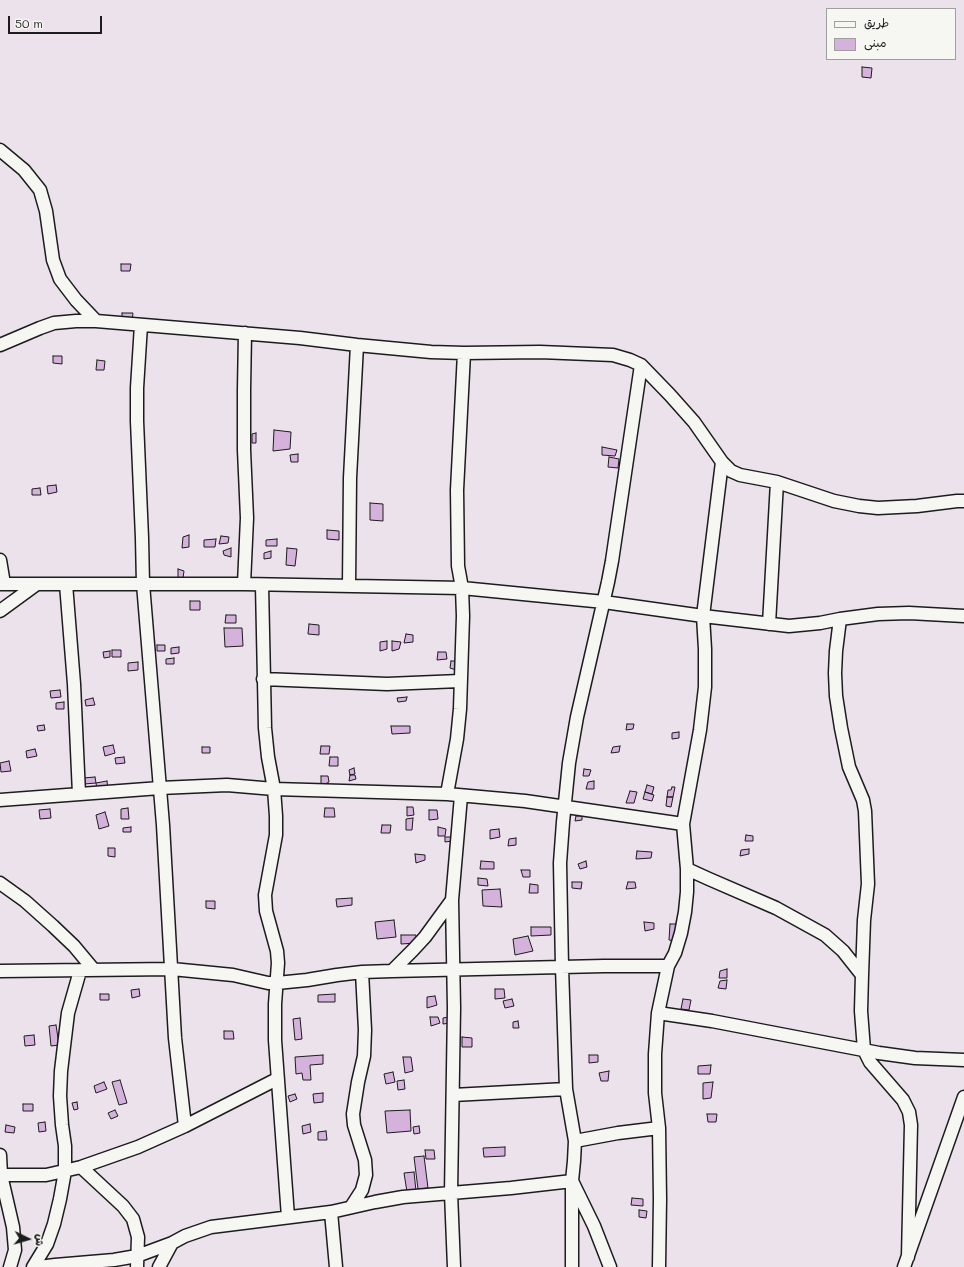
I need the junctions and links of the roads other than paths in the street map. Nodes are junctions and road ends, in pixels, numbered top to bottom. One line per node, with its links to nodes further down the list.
1 (0, 150): 2 (street)
2 (96, 321): 3 (street); 5 (street)
3 (141, 325): 4 (street); 16 (street)
4 (245, 333): 6 (street); 17 (street)
5 (0, 345)
6 (357, 345): 7 (street); 19 (street)
7 (464, 353): 8 (street); 20 (street)
8 (641, 365): 9 (street); 21 (street)
9 (722, 462): 10 (street); 23 (street)
10 (778, 482): 11 (street); 26 (street)
11 (964, 501)
12 (0, 560): 13 (street)
13 (2, 584): 14 (street)
14 (37, 584): 15 (street); 22 (street)
15 (66, 584): 16 (street); 31 (street)
16 (143, 584): 17 (street); 29 (street)
17 (244, 584): 18 (street)
18 (262, 584): 19 (street); 27 (street)
19 (349, 586): 20 (street)
20 (462, 588): 21 (street); 28 (street)
21 (604, 602): 23 (street); 35 (street)
22 (0, 611)
23 (703, 616): 26 (street); 36 (street)
24 (964, 616): 25 (street)
25 (840, 619): 26 (street); 49 (street)
26 (769, 624)
27 (263, 679): 28 (street); 30 (street)
28 (460, 681): 32 (street)
29 (160, 788): 30 (street); 31 (street); 42 (street)
30 (274, 789): 32 (street); 50 (street)
31 (79, 794): 34 (street)
32 (447, 794): 33 (street)
33 (461, 796): 35 (street); 39 (street)
34 (0, 800)
35 (564, 806): 36 (street); 41 (street)
36 (683, 824): 37 (street)
37 (688, 869): 40 (street); 49 (street)
38 (0, 882): 44 (street)
39 (452, 900): 43 (street); 45 (street)
40 (668, 966): 41 (street); 51 (street)
41 (562, 967): 43 (street); 55 (street)
42 (172, 969): 44 (street); 50 (street); 58 (street)
43 (454, 969): 45 (street); 56 (street)
44 (94, 970): 47 (street)
45 (392, 970): 48 (street)
46 (0, 971): 47 (street)
47 (80, 971): 63 (street)
48 (362, 972): 50 (street); 67 (street)
49 (862, 975): 52 (street)
50 (277, 983): 54 (street)
51 (658, 1014): 52 (street); 59 (street)
52 (864, 1050): 53 (street); 72 (street)
53 (964, 1060)
54 (277, 1079): 58 (street); 69 (street)
55 (566, 1089): 56 (street); 60 (street)
56 (453, 1095): 66 (street)
57 (964, 1097): 72 (street)
58 (185, 1126): 62 (street)
59 (658, 1128): 60 (street); 81 (street)
60 (575, 1141): 65 (street)
61 (0, 1155): 64 (street)
62 (80, 1167): 63 (street); 71 (street)
63 (65, 1171): 64 (street); 74 (street)
64 (1, 1175): 73 (street)
65 (572, 1181): 66 (street); 79 (street); 80 (street)
66 (451, 1193): 67 (street); 78 (street)
67 (350, 1207): 68 (street)
68 (331, 1212): 69 (street); 77 (street)
69 (288, 1217): 70 (street)
70 (172, 1243): 71 (street); 76 (street)
71 (137, 1262): 75 (street)
72 (906, 1262)
73 (10, 1267)
74 (33, 1267)
75 (39, 1267)
76 (159, 1267)
77 (336, 1267)
78 (454, 1267)
79 (572, 1267)
80 (610, 1267)
81 (659, 1267)

